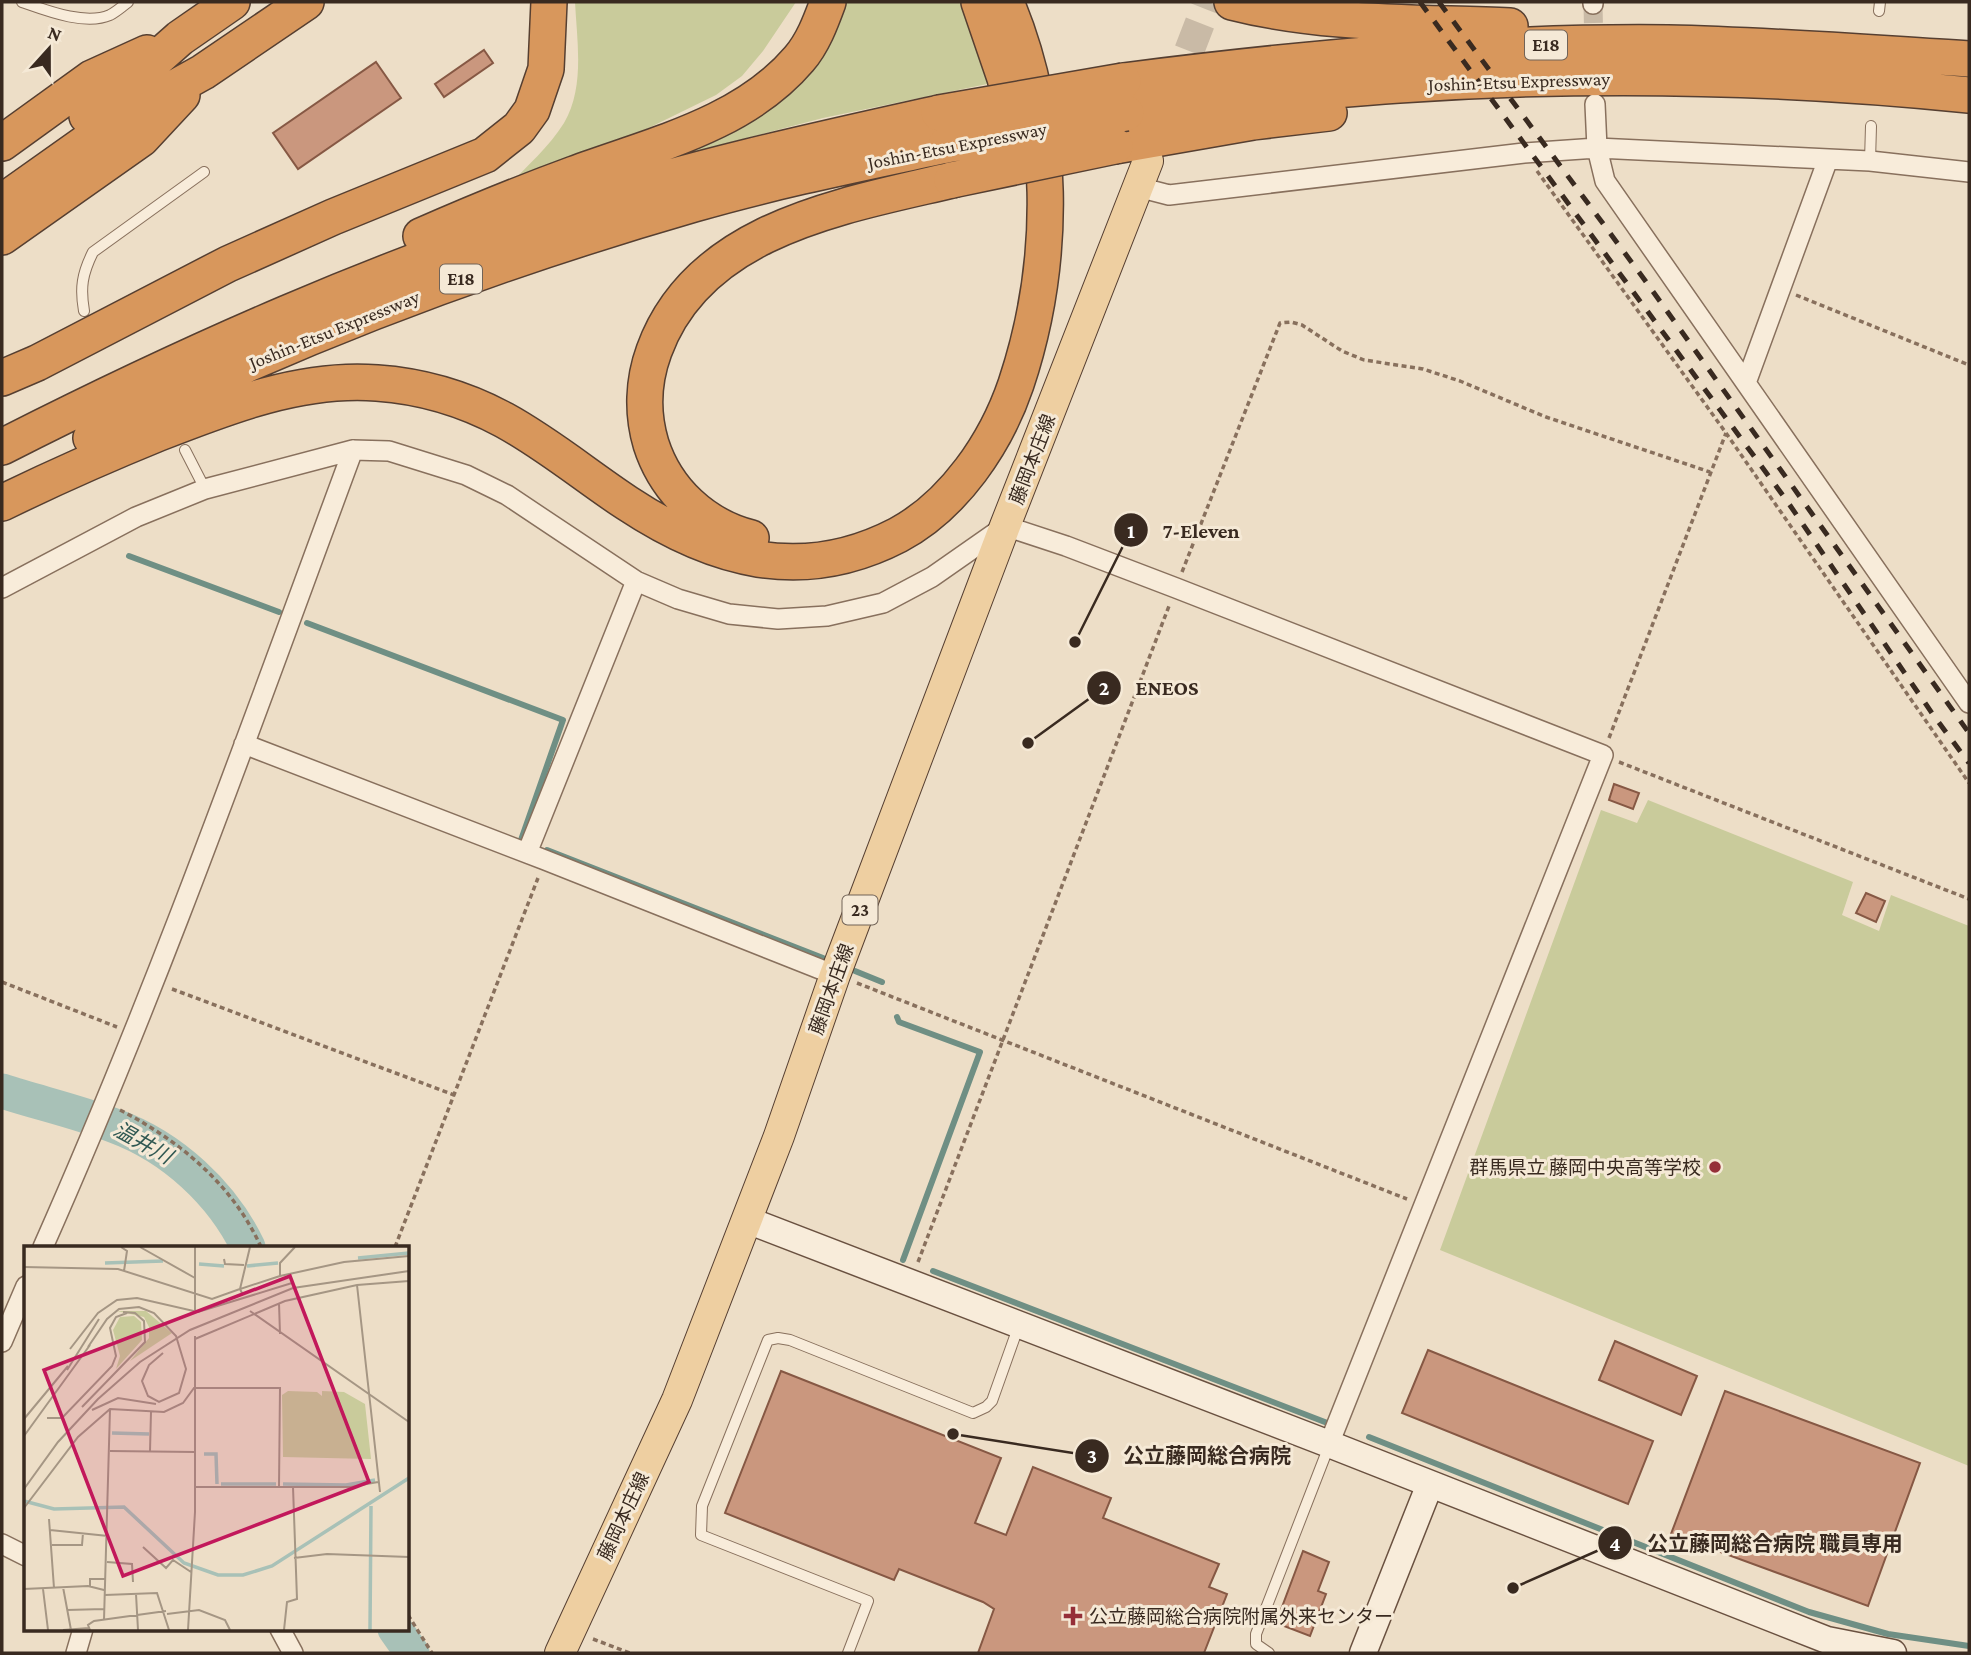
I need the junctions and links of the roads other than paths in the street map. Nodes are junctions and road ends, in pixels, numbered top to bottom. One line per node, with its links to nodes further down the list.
1 (22, 2): 2 (lane)
2 (128, 2)
3 (232, 2): 10 (highway)
4 (306, 2): 12 (highway)
5 (549, 2): 30 (highway)
6 (828, 2): 32 (highway)
7 (979, 2): 13 (highway, bridge)
8 (1006, 2): 38 (highway)
9 (1231, 2): 11 (highway)
10 (180, 38): 19 (highway); 26 (highway)
11 (1969, 59): 15 (highway, Joshin-Etsu Expressway / E18)
12 (203, 72): 27 (highway); 28 (highway)
13 (1822, 83): 14 (highway, Joshin-Etsu Expressway / E18); 15 (highway, Joshin-Etsu Expressway / E18)
14 (1969, 95)
15 (1125, 97): 18 (highway, Joshin-Etsu Expressway / E18, bridge)
16 (1595, 104): 20 (street)
17 (1871, 126): 22 (lane)
18 (943, 129): 32 (highway, Joshin-Etsu Expressway / E18); 36 (highway, Joshin-Etsu Expressway / E18)
19 (2, 142)
20 (1597, 148): 21 (street); 25 (street); 31 (street)
21 (1828, 159): 22 (street); 31 (street)
22 (1870, 161): 24 (street)
23 (204, 172): 29 (lane)
24 (1969, 172)
25 (1143, 174): 39 (main road, 藤岡本庄線 / 23)
26 (2, 177)
27 (2, 202)
28 (2, 237)
29 (84, 311)
30 (2, 378)
31 (1746, 383): 42 (street)
32 (102, 396): 33 (highway, Joshin-Etsu Expressway / E18)
33 (2, 447)
34 (185, 450): 37 (lane)
35 (354, 450): 37 (street); 40 (street); 43 (street)
36 (2, 484)
37 (205, 489): 41 (street)
38 (2, 503)
39 (1005, 526): 40 (street); 45 (main road, 藤岡本庄線 / 23); 51 (street)
40 (636, 581): 44 (street)
41 (2, 588)
42 (1969, 703)
43 (244, 744): 44 (street); 47 (street)
44 (536, 856): 45 (street)
45 (835, 975): 46 (main road, 藤岡本庄線 / 23)
46 (747, 1220): 49 (street); 59 (main road, 藤岡本庄線 / 23)
47 (43, 1246)
48 (24, 1290): 50 (street)
49 (1019, 1324): 51 (street); 60 (lane)
50 (3, 1337)
51 (1329, 1444): 52 (street); 61 (lane)
52 (1430, 1484): 62 (street); 63 (street)
53 (2, 1544): 54 (street)
54 (24, 1555)
55 (83, 1630): 57 (street)
56 (281, 1630): 58 (street)
57 (76, 1653)
58 (293, 1653)
59 (560, 1653)
60 (848, 1653)
61 (1269, 1653)
62 (1363, 1653)
63 (1893, 1653)

